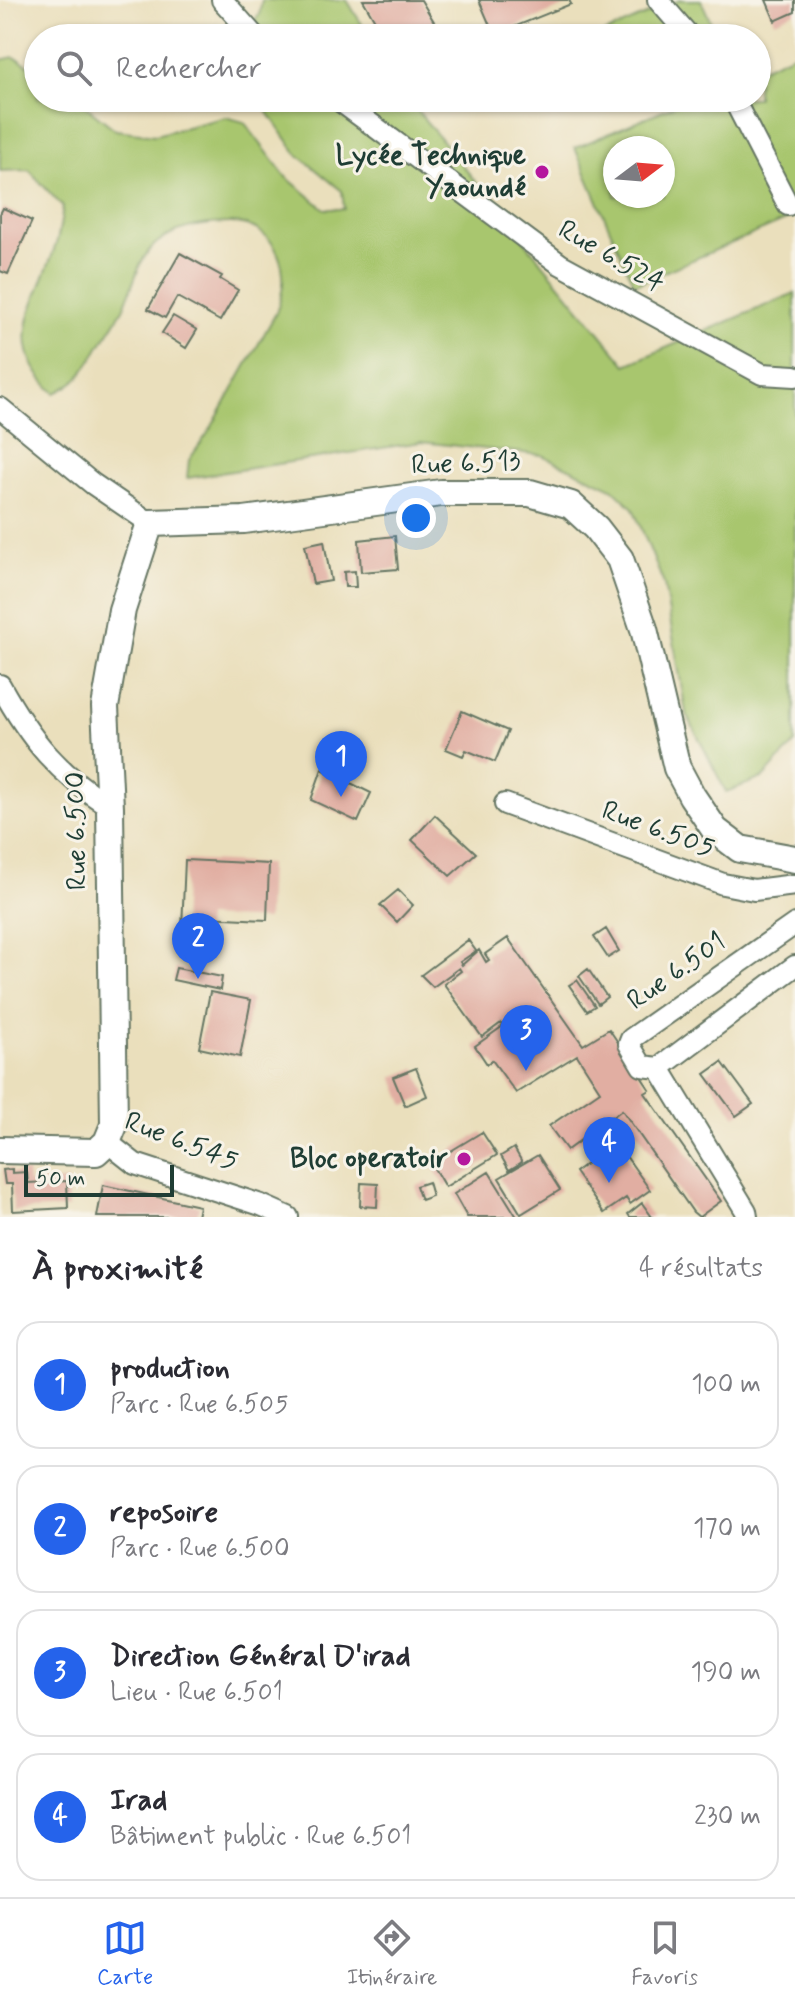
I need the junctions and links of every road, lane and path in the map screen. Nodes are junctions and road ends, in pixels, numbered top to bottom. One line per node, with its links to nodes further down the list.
1 (222, 0): 3 (street)
2 (658, 0): 4 (street)
3 (243, 24)
4 (679, 24)
5 (355, 112): 8 (street, Rue 6.524)
6 (740, 112): 7 (street)
7 (788, 205)
8 (795, 376)
9 (0, 408): 10 (street)
10 (150, 523): 13 (street, Rue 6.500); 14 (street, Rue 6.513)
11 (0, 685): 13 (street)
12 (505, 804): 15 (street, Rue 6.505)
13 (110, 807): 19 (street, Rue 6.500)
14 (795, 859)
15 (795, 885)
16 (795, 924): 18 (street, Rue 6.501)
17 (795, 966): 18 (street)
18 (659, 1068): 22 (street, Rue 6.501)
19 (107, 1142): 20 (street, Rue 6.545); 21 (street, Rue 6.545)
20 (0, 1150)
21 (288, 1217)
22 (747, 1217)

